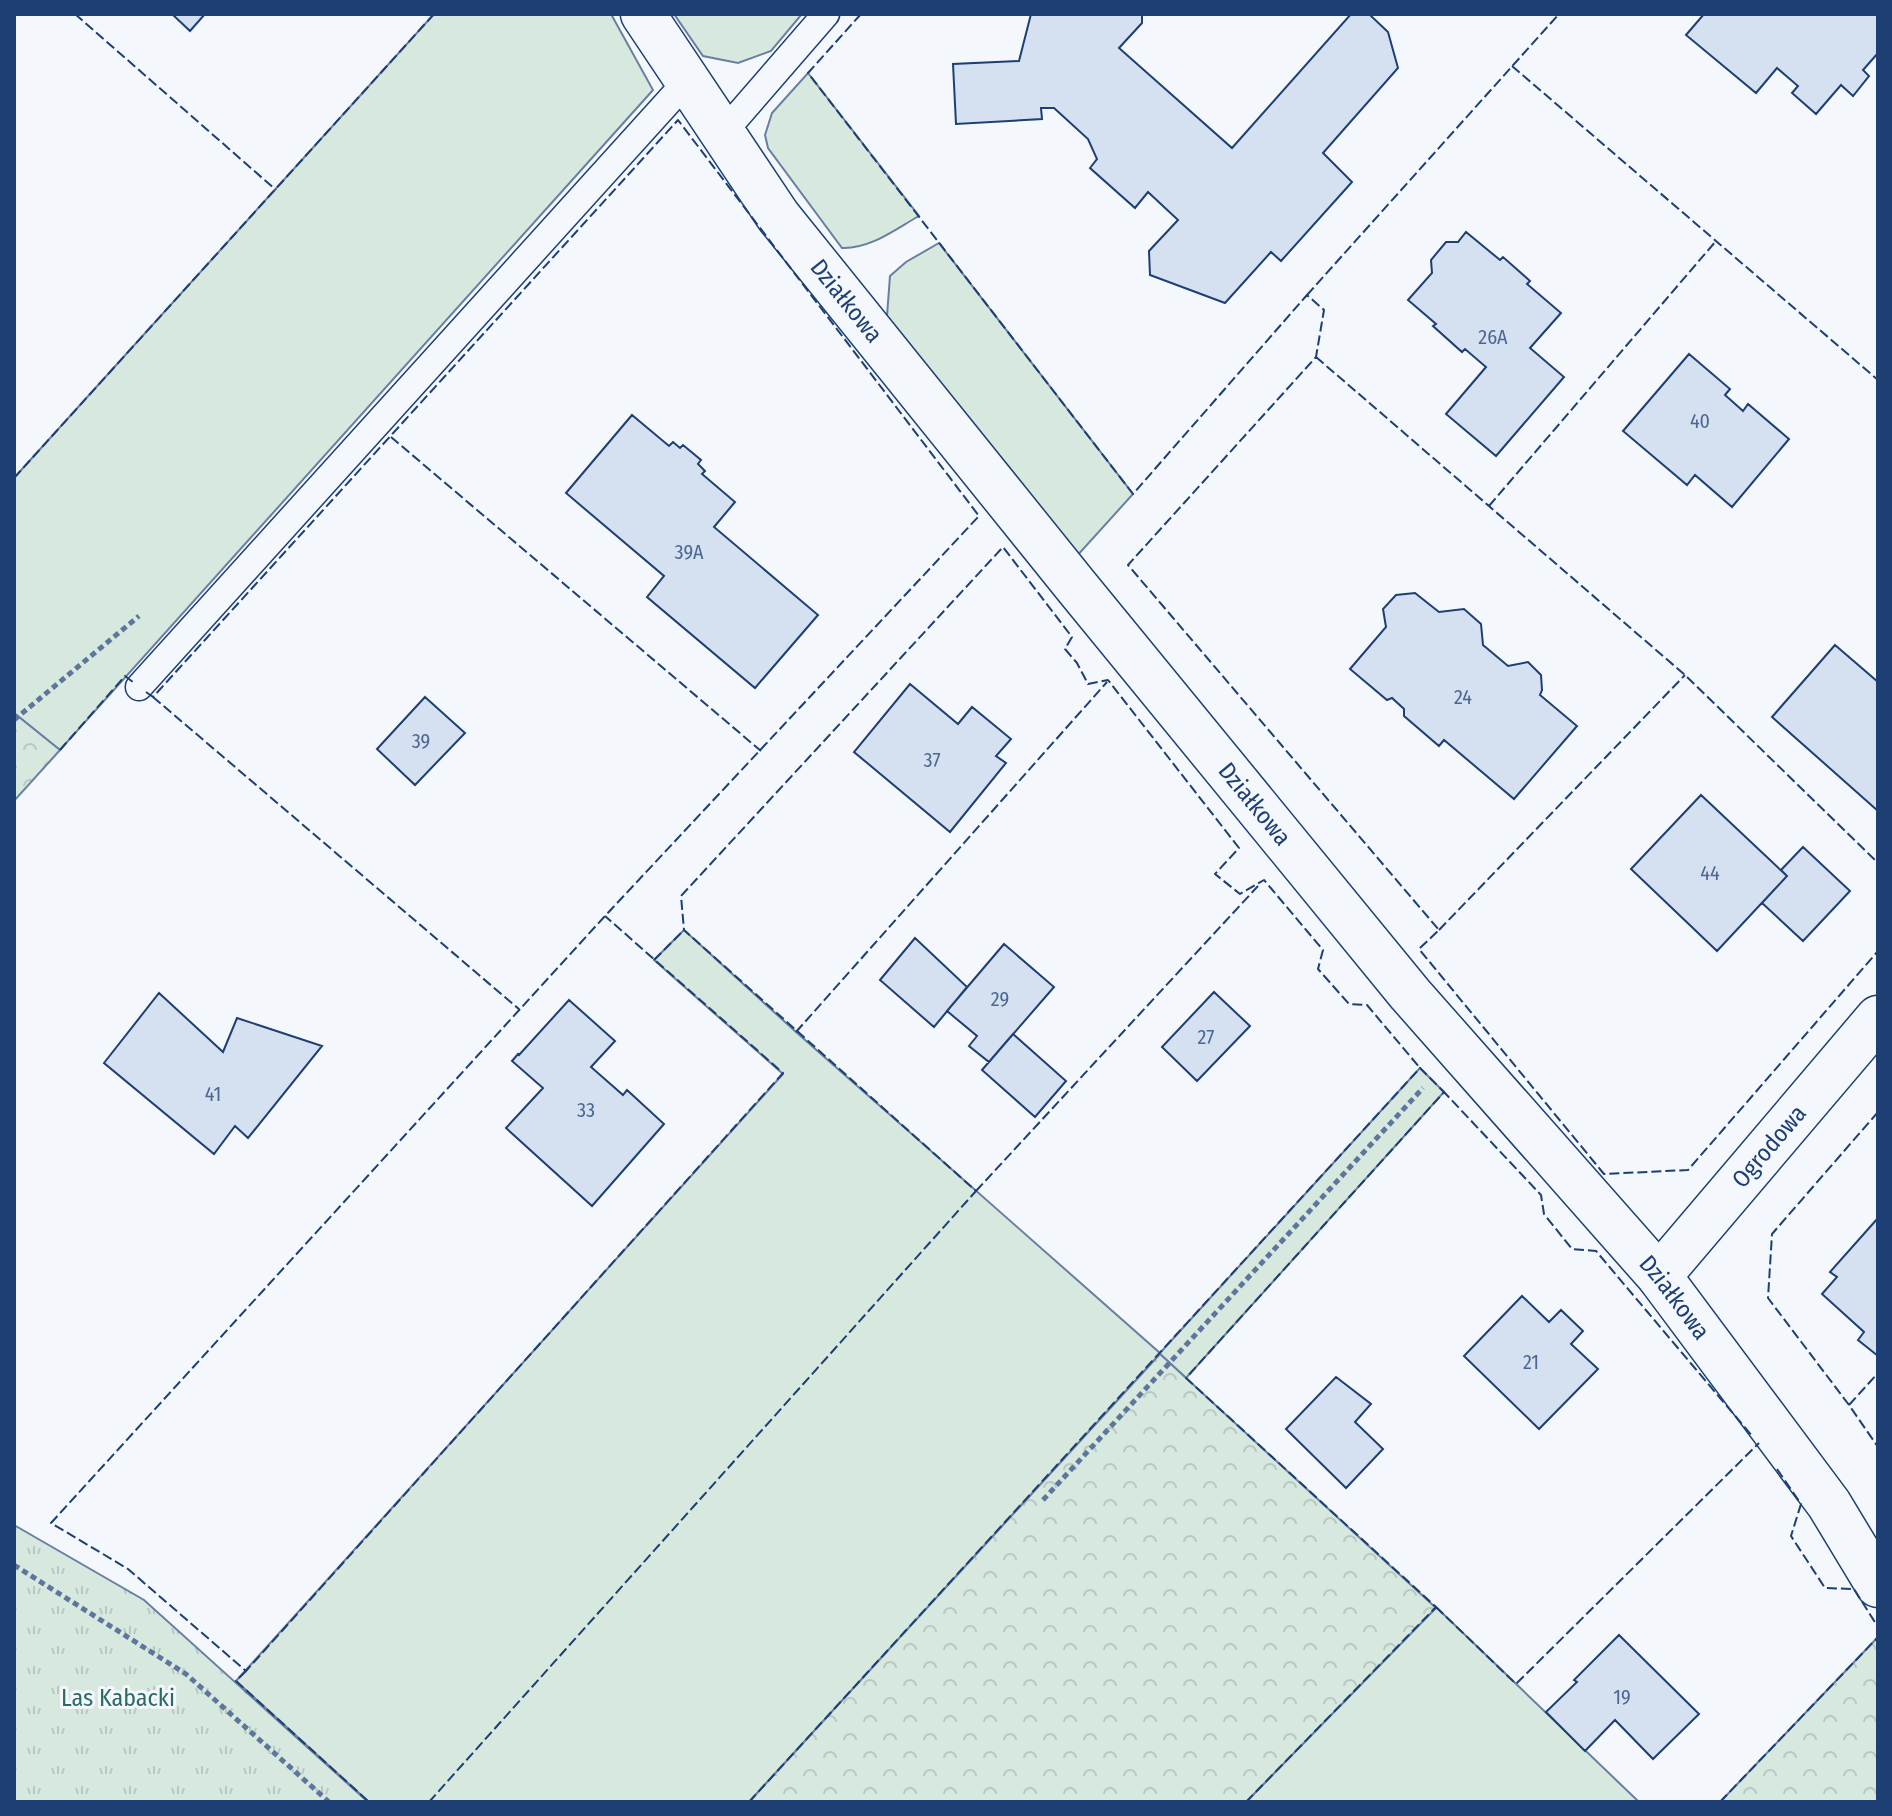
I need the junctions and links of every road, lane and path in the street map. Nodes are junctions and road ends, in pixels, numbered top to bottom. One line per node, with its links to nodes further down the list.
1 (643, 14): 3 (street, Działkowa)
2 (826, 14): 4 (lane)
3 (688, 80): 4 (street, Działkowa); 5 (lane)
4 (722, 134): 7 (street, Działkowa)
5 (139, 687)
6 (1878, 1018): 8 (street, Ogrodowa)
7 (1459, 1049): 8 (street, Działkowa); 9 (path)
8 (1659, 1276): 11 (street, Działkowa)
9 (1043, 1500)
10 (14, 1565): 12 (path)
11 (1878, 1585)
12 (329, 1802)

